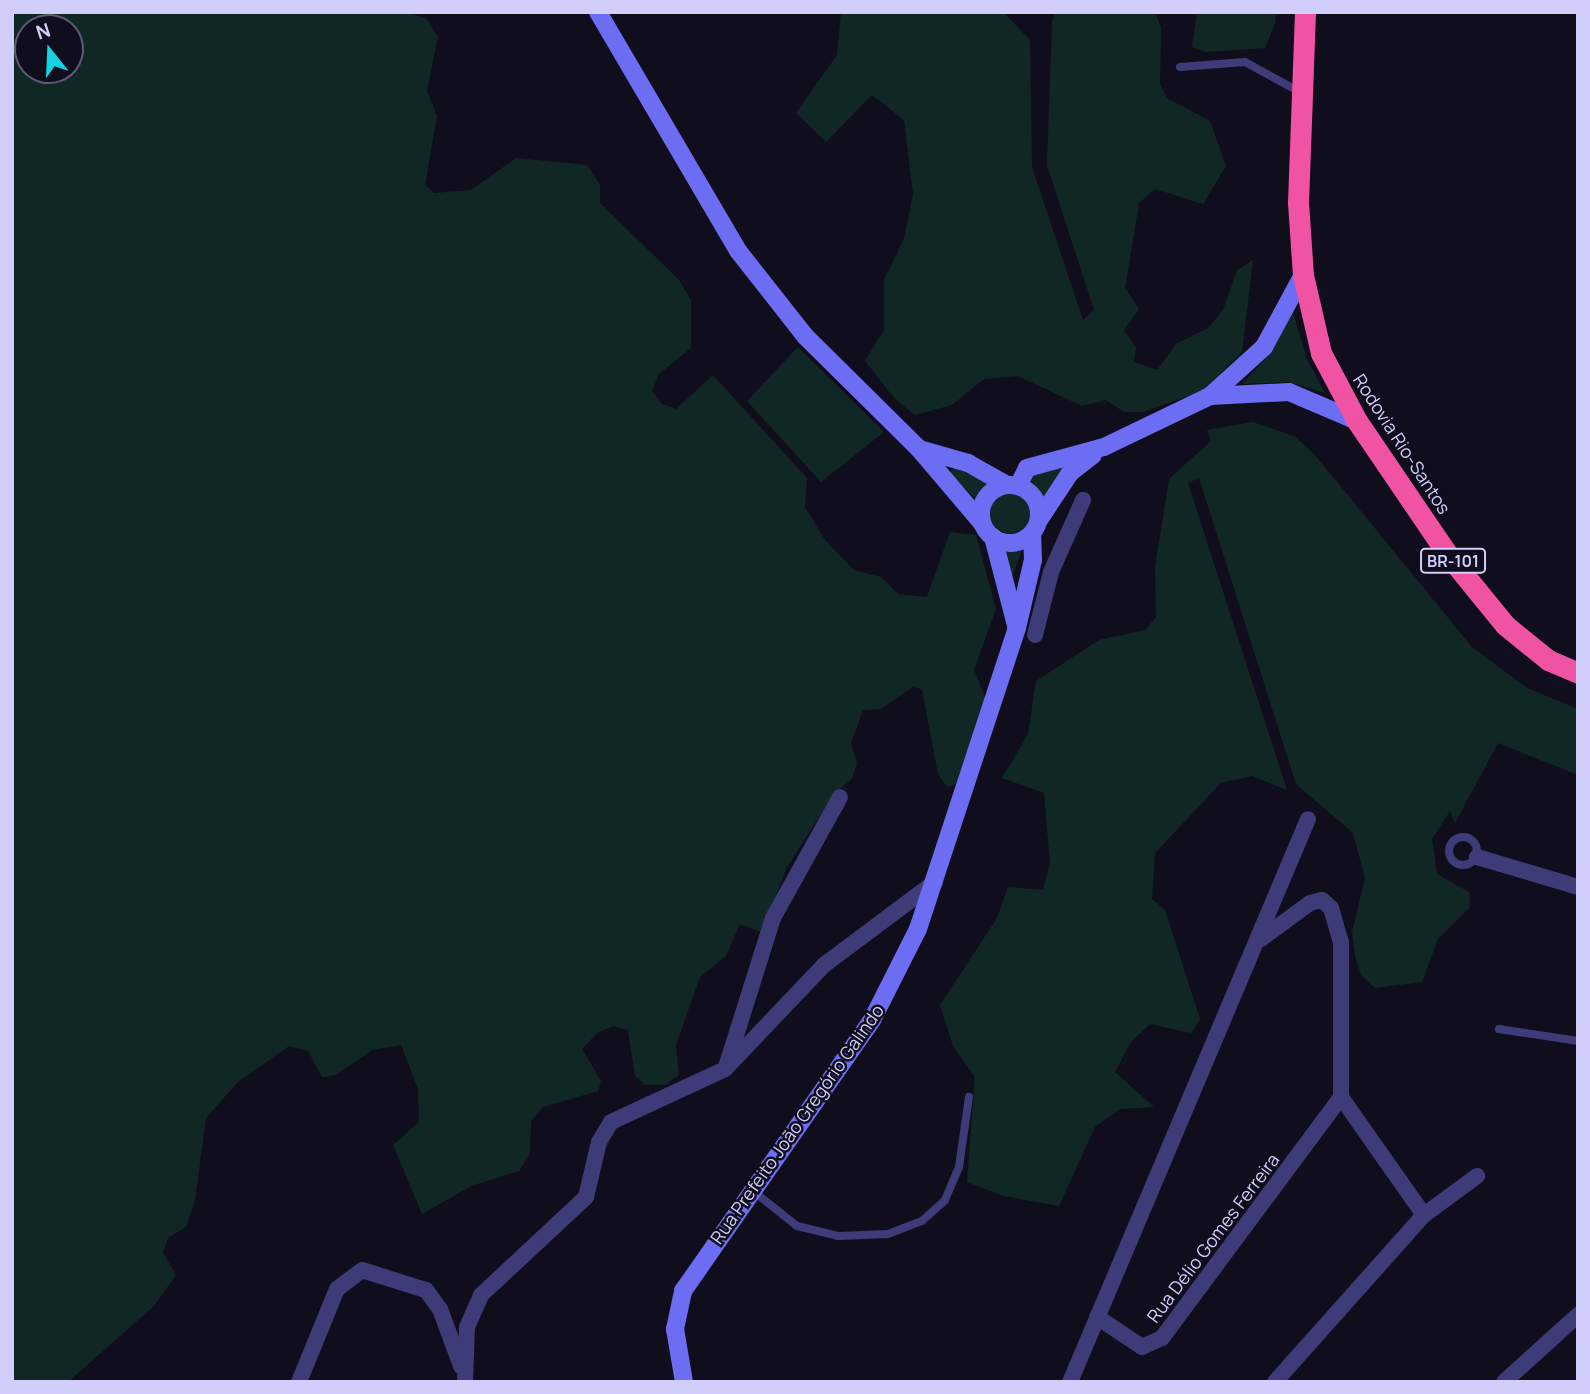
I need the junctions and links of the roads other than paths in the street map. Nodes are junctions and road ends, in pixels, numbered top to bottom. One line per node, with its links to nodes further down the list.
1 (598, 12): 9 (main road)
2 (1305, 12): 4 (highway, Rodovia Rio-Santos / BR-101)
3 (1180, 66): 4 (lane)
4 (1298, 91): 5 (highway, Rodovia Rio-Santos / BR-101)
5 (1303, 275): 6 (main road); 7 (highway, Rodovia Rio-Santos / BR-101)
6 (1210, 396): 7 (main road); 8 (main road)
7 (1357, 421): 18 (highway, Rodovia Rio-Santos / BR-101)
8 (1104, 447): 10 (main road); 12 (main road)
9 (919, 449): 10 (main road); 13 (main road)
10 (1012, 485): 12 (main road); 13 (main road)
11 (1083, 500): 15 (street)
12 (1035, 527): 13 (main road); 14 (main road, Rua Prefeito João Gregório Galindo)
13 (988, 530): 16 (main road)
14 (1033, 560): 15 (street); 16 (main road, Rua Prefeito João Gregório Galindo)
15 (1051, 572): 17 (street)
16 (1017, 628): 22 (main road, Rua Prefeito João Gregório Galindo)
17 (1035, 635)
18 (1578, 673)
19 (840, 797): 27 (street)
20 (1308, 819): 24 (street)
21 (1477, 857): 23 (street)
22 (935, 882): 27 (street); 31 (main road, Rua Prefeito João Gregório Galindo)
23 (1578, 887)
24 (1259, 940): 29 (street); 34 (street)
25 (1499, 1029): 26 (lane)
26 (1578, 1041)
27 (725, 1069): 35 (street)
28 (970, 1097): 31 (lane)
29 (1341, 1097): 32 (street); 34 (street, Rua Délio Gomes Ferreira)
30 (1477, 1176): 32 (street)
31 (751, 1188): 37 (main road, Rua Prefeito João Gregório Galindo)
32 (1424, 1216): 39 (street)
33 (1578, 1315): 40 (street)
34 (1097, 1317): 38 (street)
35 (465, 1378): 36 (street)
36 (299, 1382)
37 (684, 1382)
38 (1070, 1382)
39 (1275, 1382)
40 (1504, 1382)

